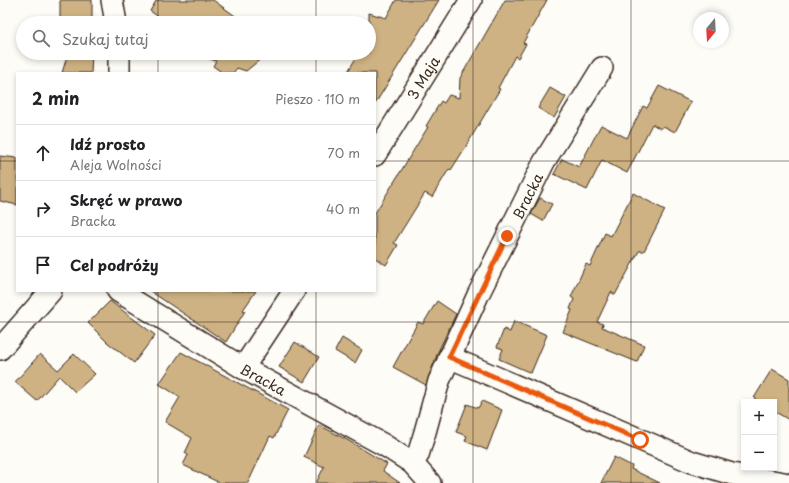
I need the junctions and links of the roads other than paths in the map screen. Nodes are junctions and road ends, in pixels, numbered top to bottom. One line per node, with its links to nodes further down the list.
1 (112, 0): 3 (street)
2 (471, 0): 7 (street, 3 Maja)
3 (115, 16)
4 (119, 60): 6 (street)
5 (602, 68): 12 (street, Bracka)
6 (119, 72)
7 (376, 153)
8 (50, 292): 11 (street)
9 (120, 292): 13 (street, Bracka)
10 (293, 292): 13 (street)
11 (0, 349)
12 (449, 357): 14 (street, Bracka); 16 (street)
13 (243, 368): 14 (street, Bracka)
14 (412, 464): 15 (street, Bracka)
15 (430, 483)
16 (784, 483)

